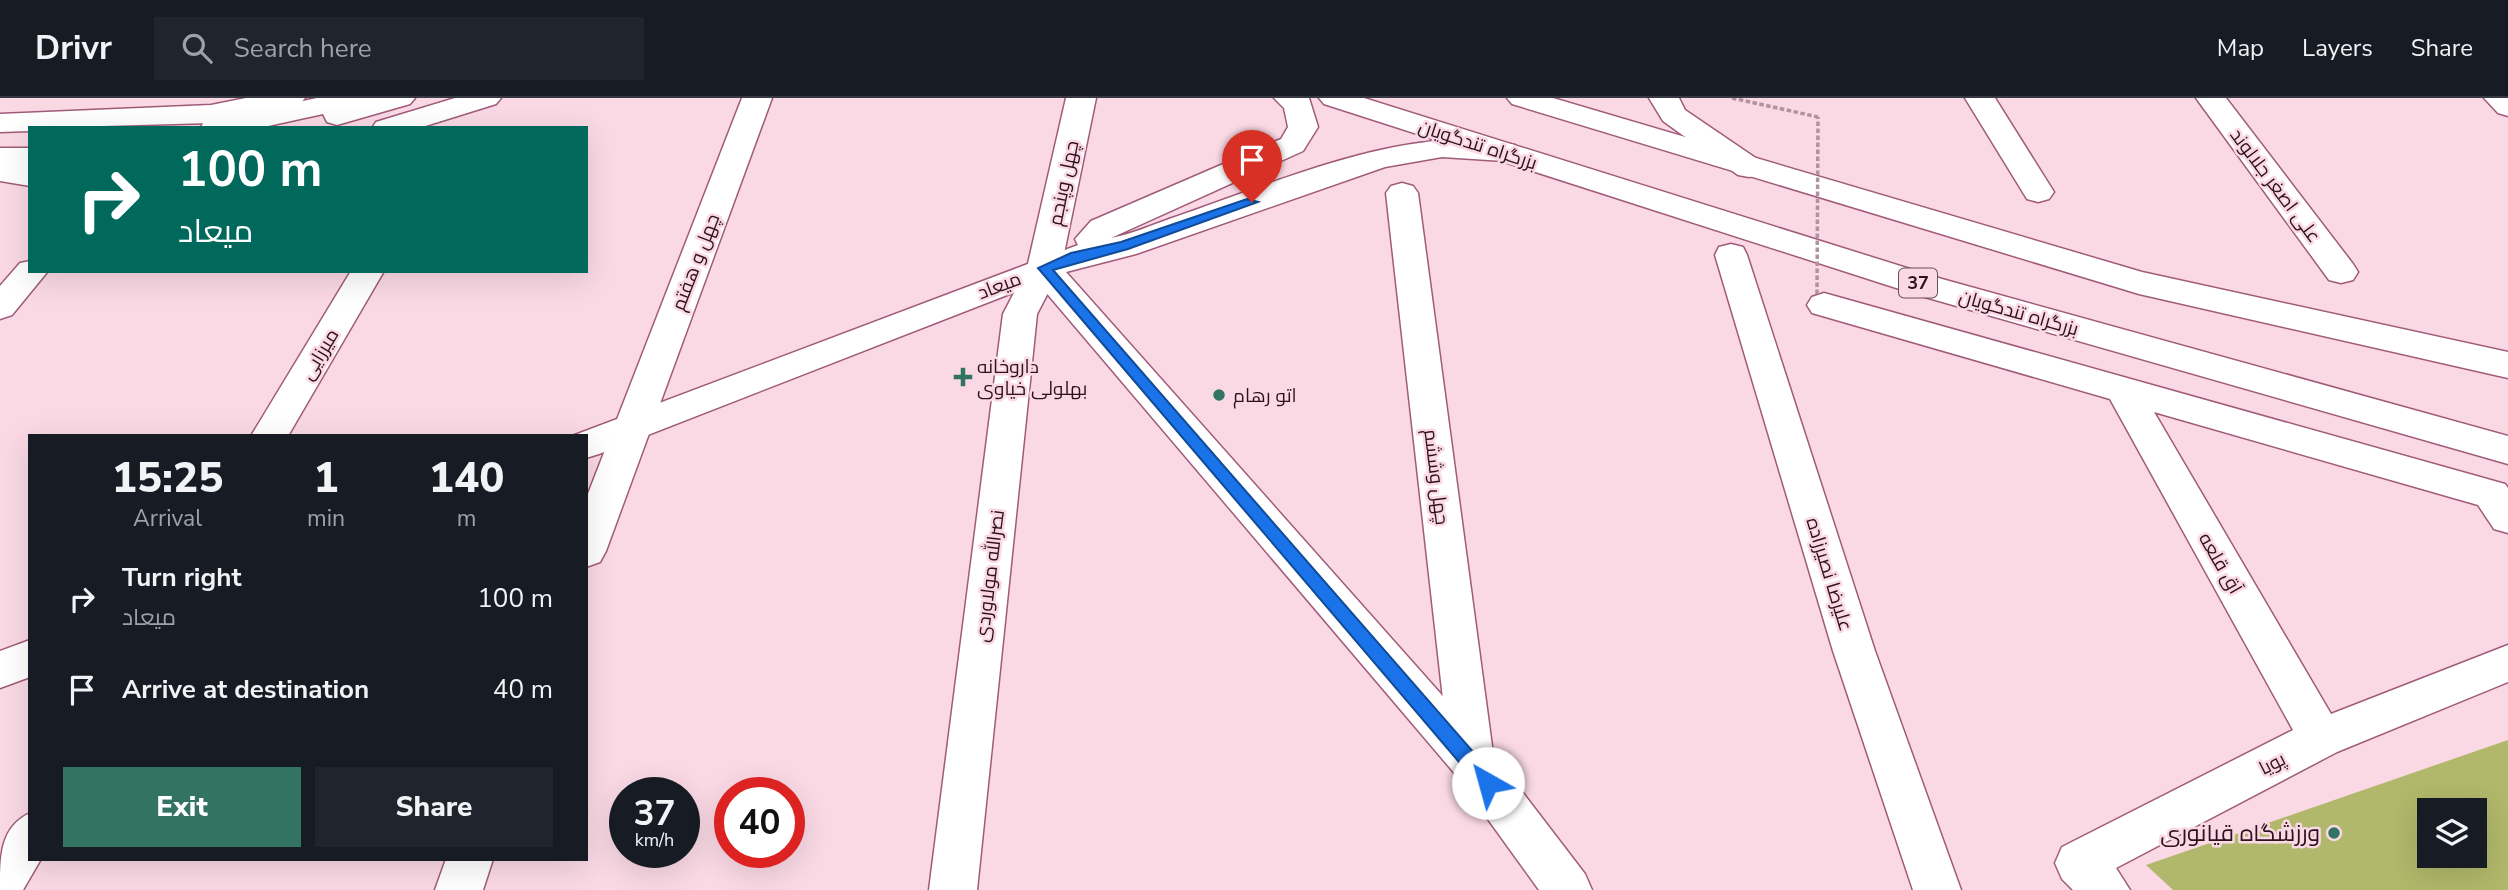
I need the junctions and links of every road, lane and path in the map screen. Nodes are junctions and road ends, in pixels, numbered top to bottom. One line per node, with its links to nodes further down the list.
1 (290, 98): 16 (main road)
2 (360, 98): 17 (main road)
3 (400, 98): 18 (main road)
4 (486, 98): 19 (main road)
5 (757, 98): 39 (main road, چهل و هفتم)
6 (1081, 98): 31 (main road, چهل وپنجم)
7 (1289, 98): 31 (main road)
8 (1334, 98): 22 (main road, بزرگراه تندگویان / 37)
9 (1522, 98): 25 (main road)
10 (1664, 98): 25 (main road)
11 (1732, 98): 35 (path, bridge)
12 (1980, 98): 28 (main road)
13 (2211, 98): 32 (main road, علی اصغر جلالوند)
14 (2499, 98): 15 (main road)
15 (2508, 107)
16 (0, 123)
17 (228, 126)
18 (291, 126)
19 (394, 126)
20 (28, 137): 21 (main road)
21 (0, 138)
22 (1504, 152): 31 (main road, میعاد); 42 (main road, بزرگراه تندگویان / 37)
23 (0, 157): 24 (main road)
24 (28, 157)
25 (1749, 168): 37 (main road)
26 (0, 171): 27 (main road)
27 (28, 176)
28 (2038, 192)
29 (1402, 193): 49 (main road, چهل وششم)
30 (1731, 255): 56 (main road, علیرضا نصیرزاده)
31 (1060, 262): 39 (main road, میعاد); 49 (main road); 54 (main road, نصرالله مولاوردی)
32 (2342, 272)
33 (30, 273): 36 (main road)
34 (367, 273): 40 (main road, میرزایی)
35 (1821, 299): 38 (main road)
36 (0, 307)
37 (2508, 365)
38 (2122, 388): 43 (main road); 48 (main road, آق قلعه)
39 (633, 426): 41 (main road, میعاد); 44 (main road, چهل و هفتم)
40 (270, 434)
41 (588, 443)
42 (2508, 450)
43 (2499, 506)
44 (588, 546)
45 (28, 659): 47 (main road)
46 (2508, 663): 48 (main road, پویا)
47 (0, 670)
48 (2321, 738): 57 (main road, پویا)
49 (1472, 761): 55 (main road)
50 (28, 837): 52 (main road)
51 (469, 861): 53 (main road)
52 (0, 884)
53 (458, 890)
54 (953, 890)
55 (1568, 890)
56 (1937, 890)
57 (2105, 890)

